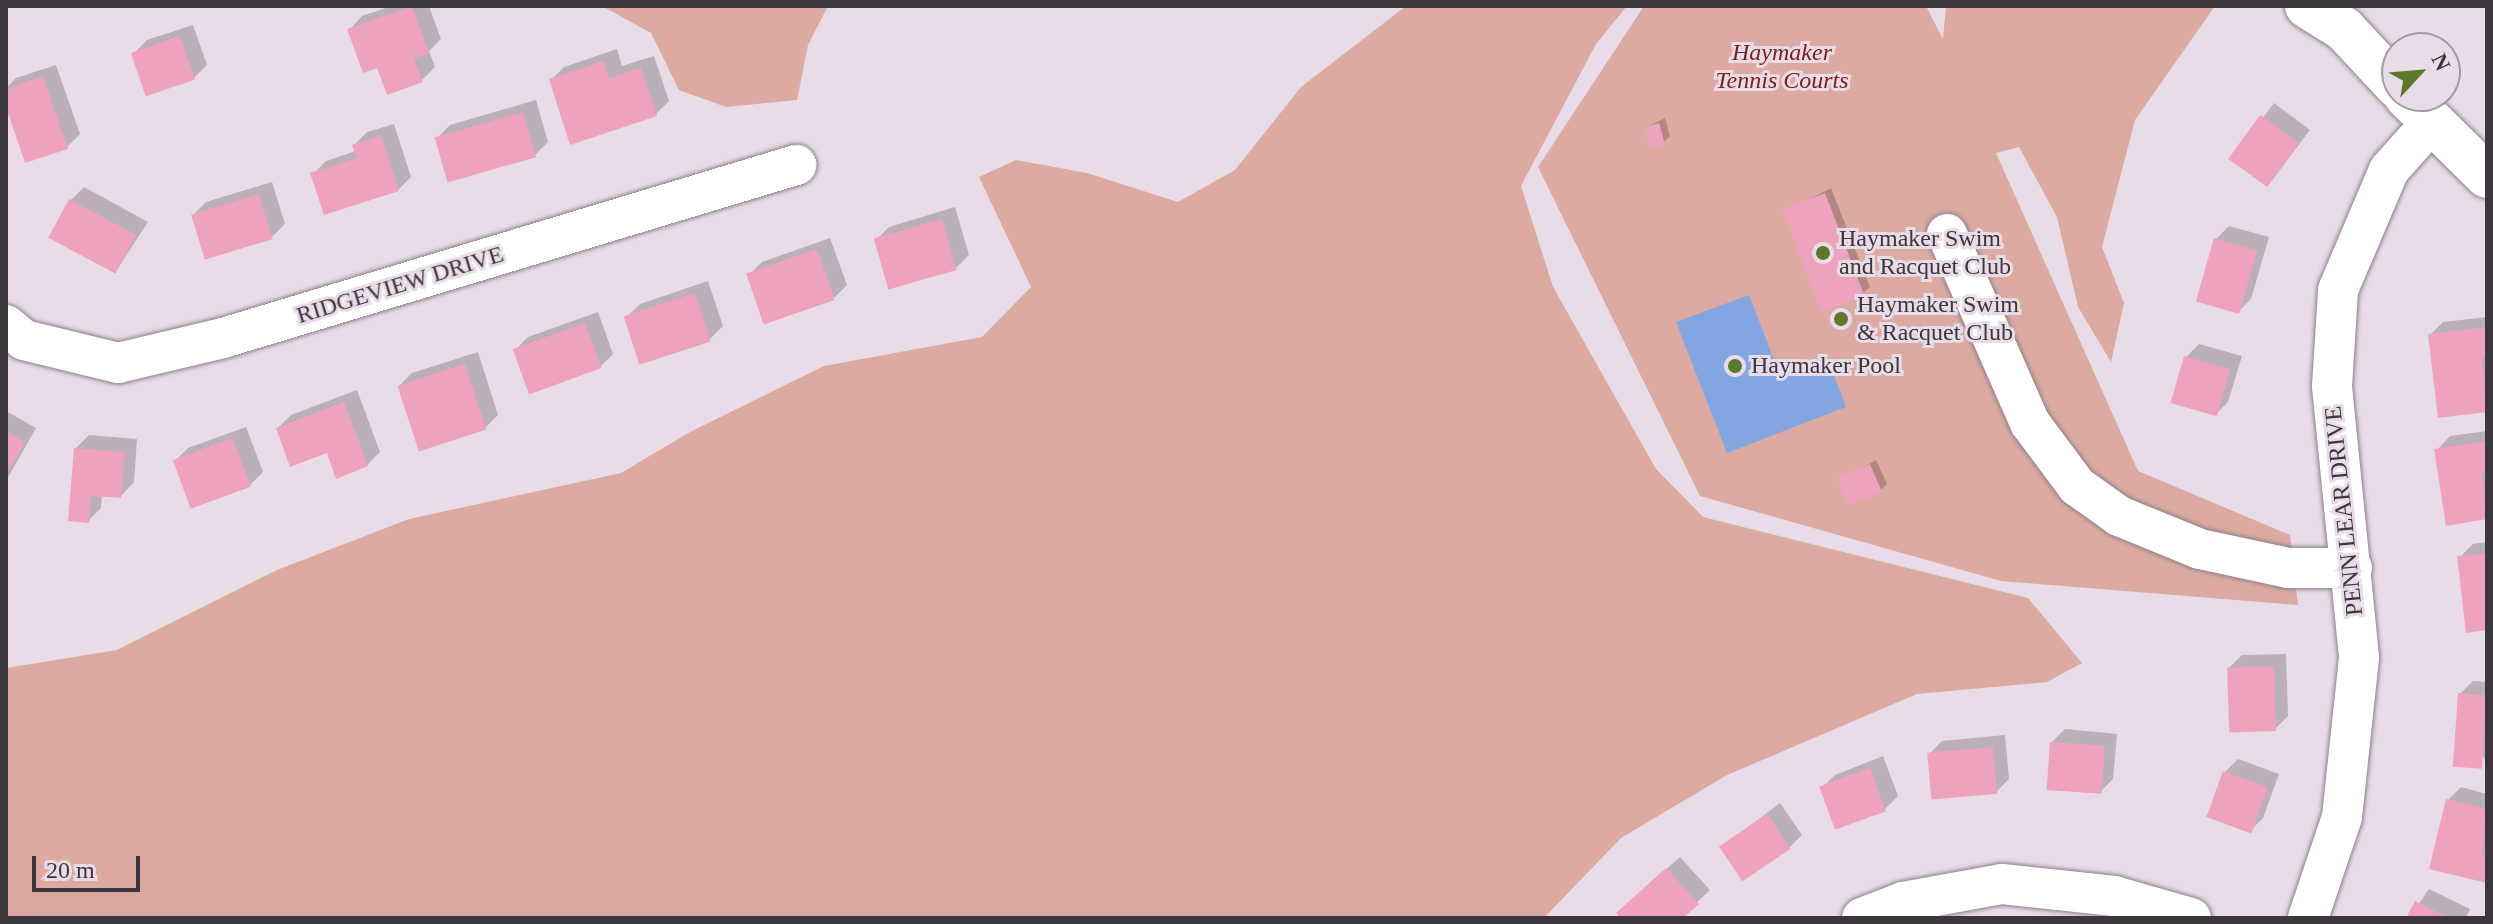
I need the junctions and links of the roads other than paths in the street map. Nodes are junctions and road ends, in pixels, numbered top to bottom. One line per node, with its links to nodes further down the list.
1 (2307, 6): 2 (main road)
2 (2340, 18): 3 (main road)
3 (2381, 67)
4 (2418, 112): 10 (street, PENN LEAR DRIVE)
5 (2421, 112): 7 (main road)
6 (796, 165): 9 (street, RIDGEVIEW DRIVE)
7 (2487, 176)
8 (1947, 234): 10 (street)
9 (6, 325)
10 (2352, 568): 13 (street, PENN LEAR DRIVE)
11 (1862, 918): 12 (street)
12 (2191, 918)
13 (2308, 918)

